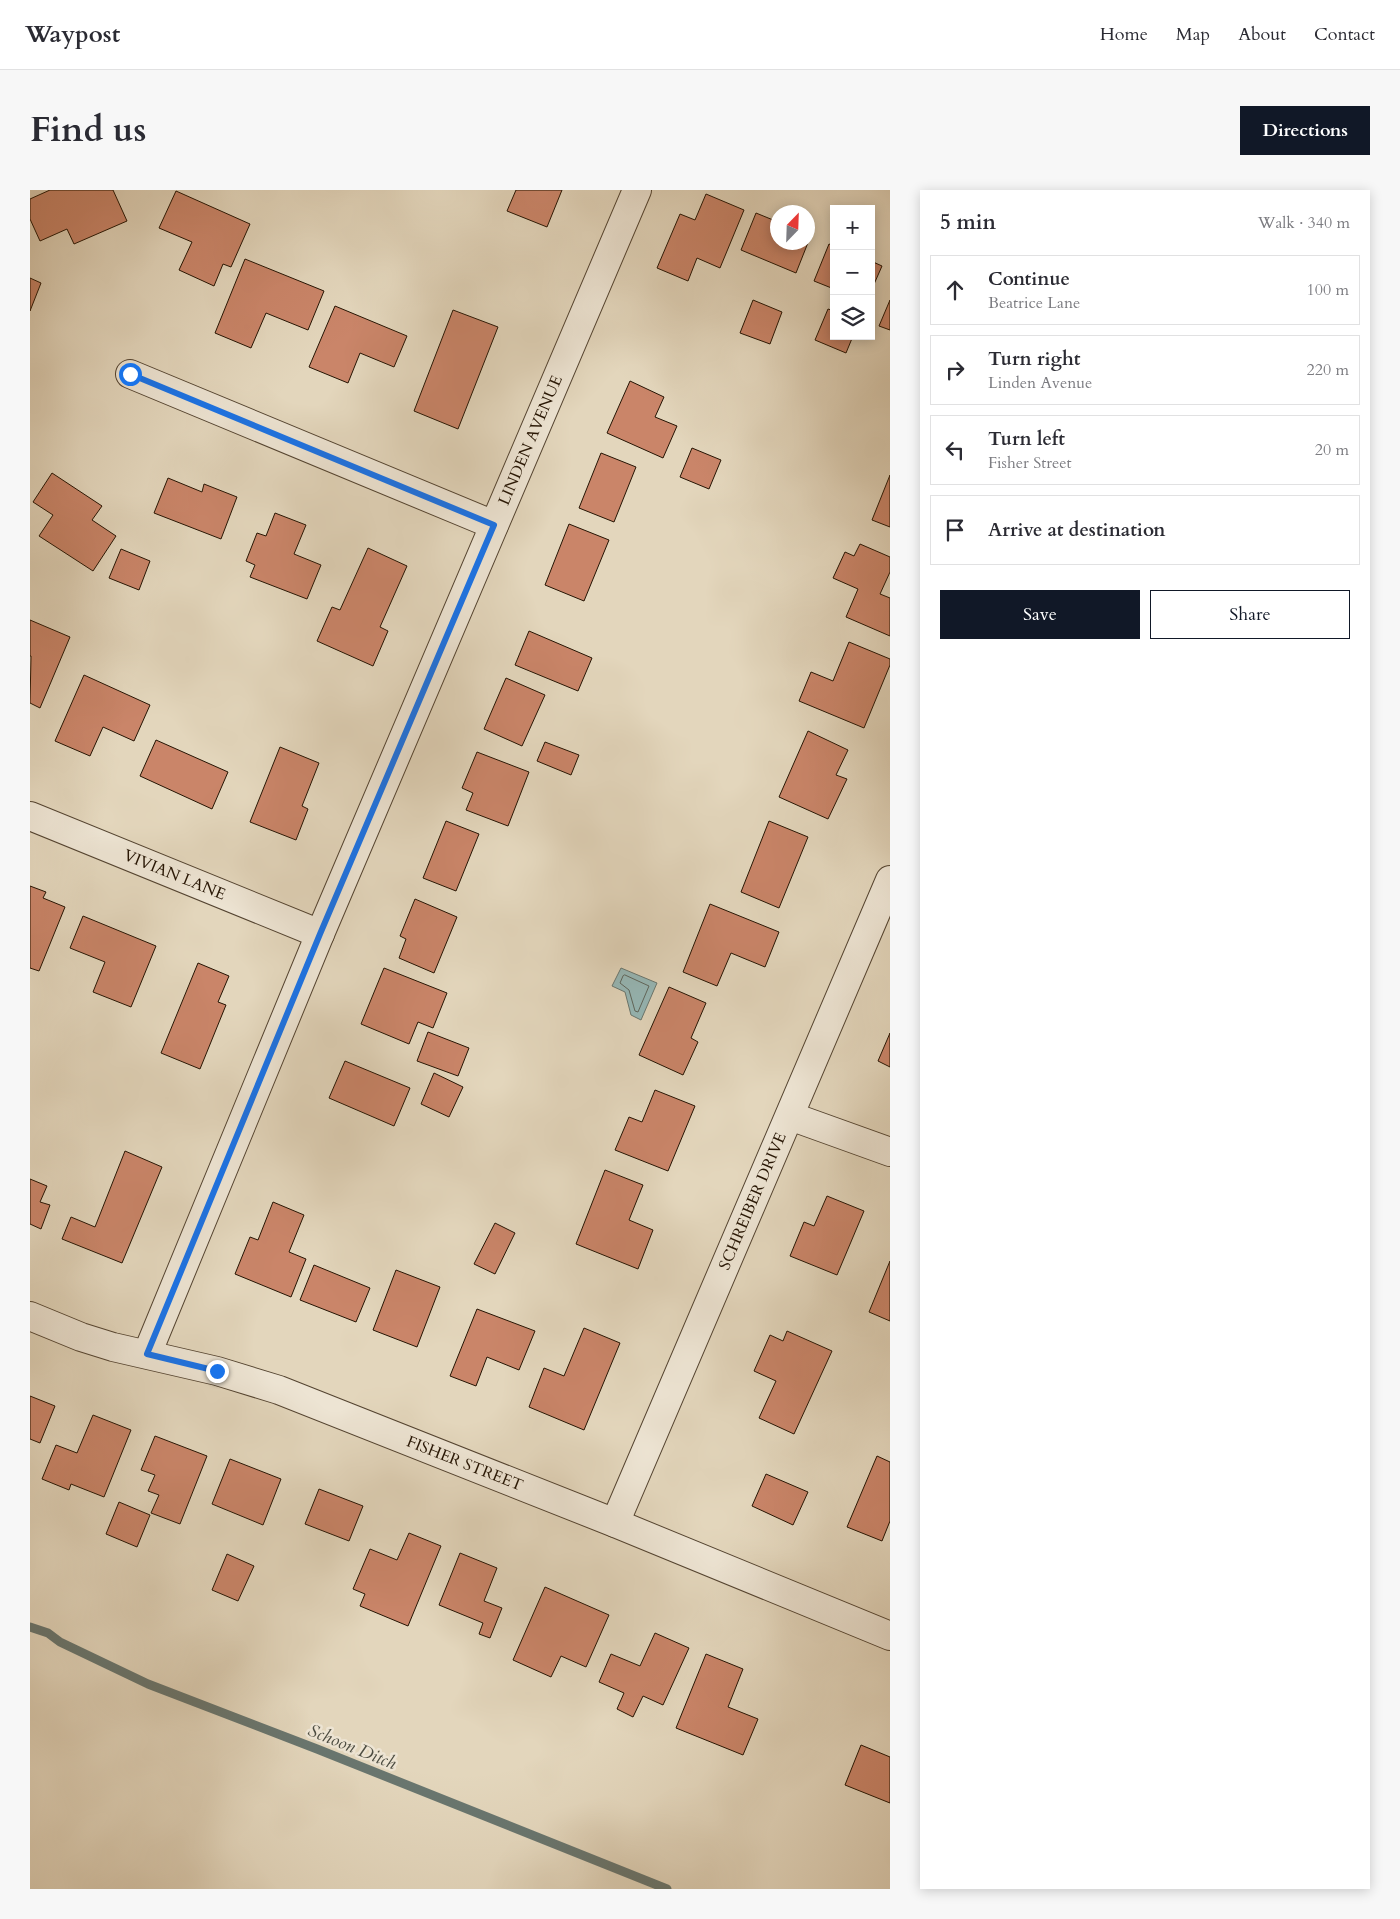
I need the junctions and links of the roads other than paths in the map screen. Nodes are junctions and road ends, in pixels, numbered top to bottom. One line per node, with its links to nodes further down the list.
1 (637, 190): 3 (street, LINDEN AVENUE)
2 (130, 374): 3 (street)
3 (494, 525): 6 (street, LINDEN AVENUE)
4 (30, 816): 6 (street, VIVIAN LANE)
5 (890, 880): 7 (street, SCHREIBER DRIVE)
6 (320, 934): 10 (street, LINDEN AVENUE)
7 (790, 1116): 8 (street); 11 (street, SCHREIBER DRIVE)
8 (890, 1152)
9 (30, 1316): 10 (street, FISHER STREET)
10 (147, 1354): 11 (street, FISHER STREET)
11 (615, 1523): 12 (street, FISHER STREET)
12 (890, 1636)

